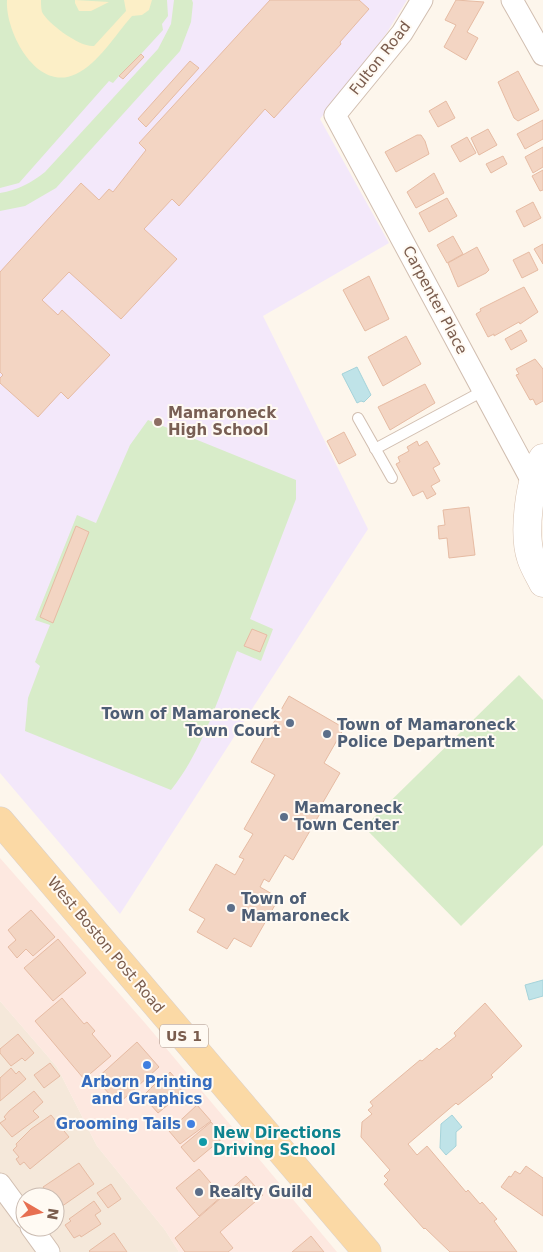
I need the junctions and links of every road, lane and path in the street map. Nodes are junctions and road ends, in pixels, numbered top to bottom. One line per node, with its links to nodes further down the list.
1 (422, 0): 4 (street, Fulton Road)
2 (512, 0): 3 (street)
3 (543, 55)
4 (336, 115): 5 (street, Carpenter Place)
5 (483, 391): 7 (lane); 10 (street, Carpenter Place)
6 (358, 418): 7 (lane)
7 (375, 449): 9 (lane)
8 (543, 458): 10 (street)
9 (392, 478)
10 (534, 485): 11 (street)
11 (543, 583)
12 (0, 821): 17 (main road, West Boston Post Road / US 1)
13 (0, 1184): 14 (street)
14 (15, 1204)
15 (39, 1237): 16 (street)
16 (50, 1252)
17 (367, 1252)

